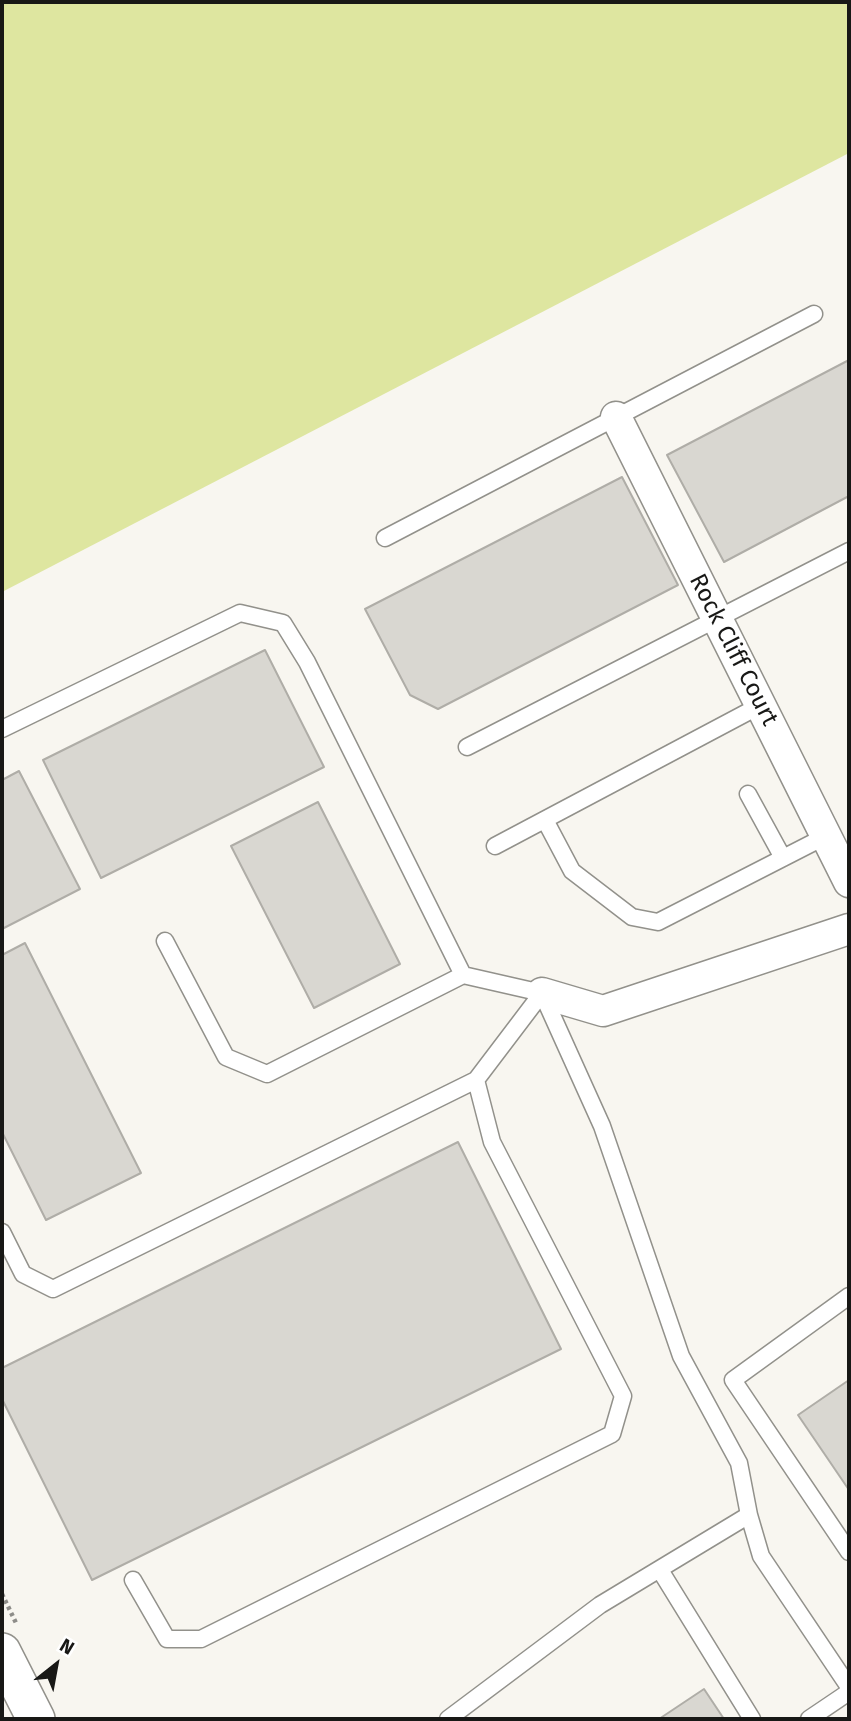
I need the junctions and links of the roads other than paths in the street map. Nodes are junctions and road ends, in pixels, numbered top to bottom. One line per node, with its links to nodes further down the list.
1 (814, 314): 2 (lane)
2 (617, 417): 3 (lane); 5 (street, Rock Cliff Court)
3 (385, 538)
4 (849, 551): 5 (lane)
5 (718, 619): 6 (street, Rock Cliff Court); 8 (lane)
6 (761, 705): 10 (lane); 11 (street, Rock Cliff Court)
7 (2, 729): 17 (lane)
8 (467, 747)
9 (748, 794): 13 (lane)
10 (545, 820): 12 (lane); 13 (lane)
11 (826, 836): 13 (lane); 14 (street, Rock Cliff Court)
12 (495, 846)
13 (783, 858)
14 (849, 882)
15 (849, 929): 18 (street)
16 (165, 941): 17 (lane)
17 (463, 975): 18 (lane)
18 (542, 993): 19 (lane); 22 (lane)
19 (476, 1080): 20 (lane); 25 (lane)
20 (2, 1232)
21 (849, 1296): 23 (lane)
22 (749, 1515): 24 (lane); 27 (lane)
23 (849, 1552)
24 (660, 1570): 29 (lane); 30 (lane)
25 (133, 1580)
26 (2, 1652): 28 (street)
27 (849, 1689): 31 (lane)
28 (36, 1719)
29 (448, 1719)
30 (752, 1719)
31 (809, 1719)

